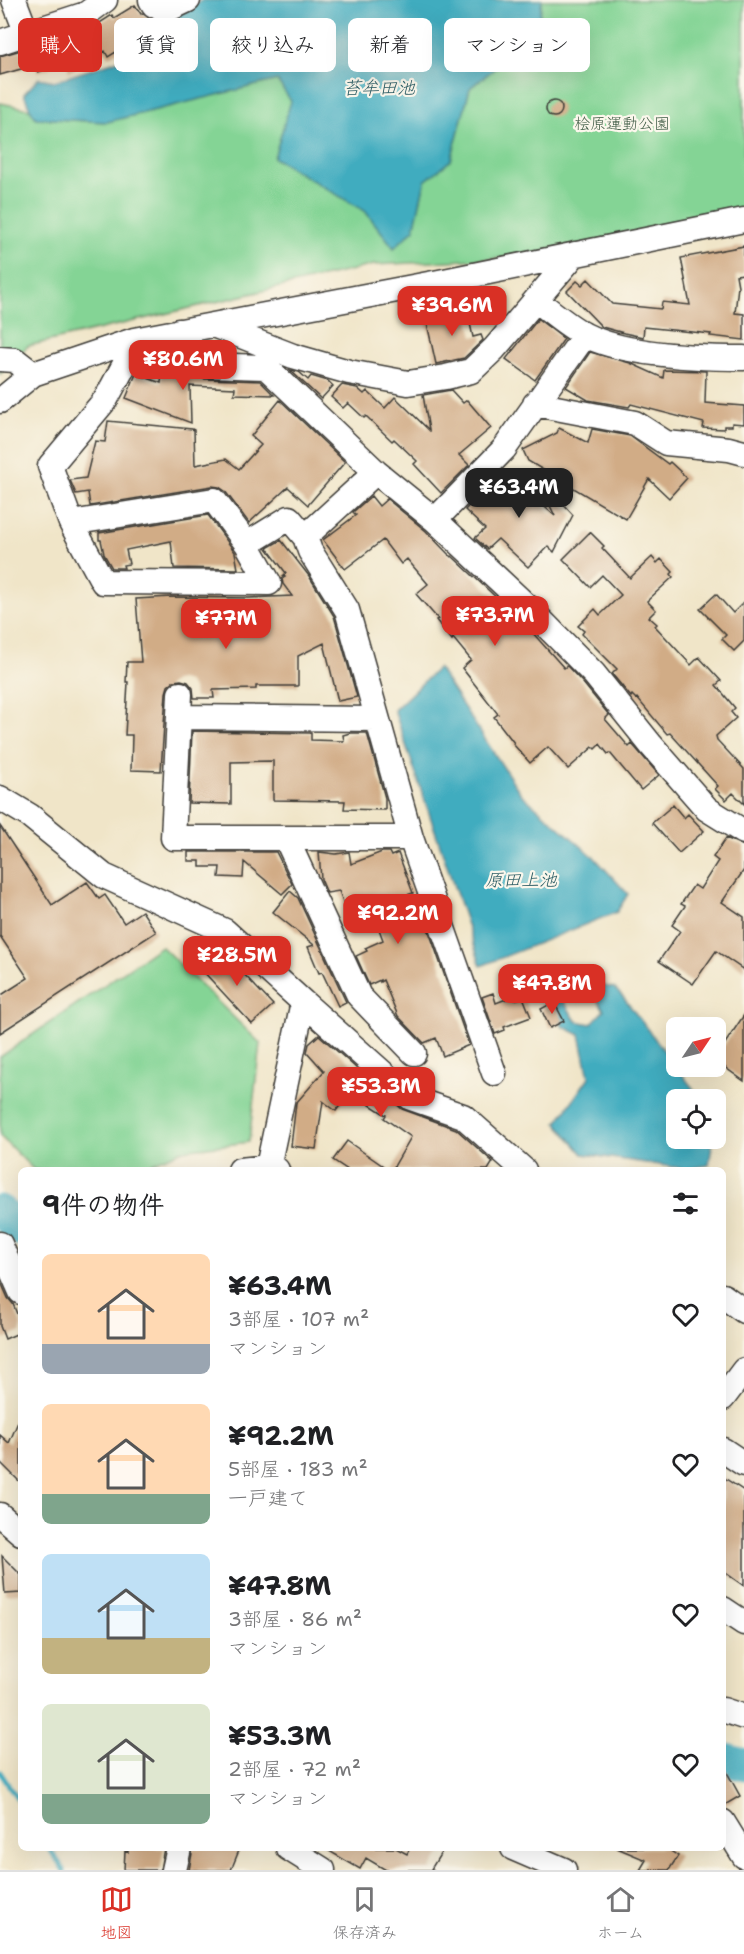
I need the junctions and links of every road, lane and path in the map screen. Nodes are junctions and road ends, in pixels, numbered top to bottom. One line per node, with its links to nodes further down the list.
1 (14, 0): 5 (street)
2 (105, 0): 6 (street)
3 (151, 0): 4 (street)
4 (188, 0)
5 (21, 18)
6 (74, 18)
7 (18, 37): 8 (street)
8 (0, 42)
9 (744, 220): 10 (street)
10 (575, 254): 11 (street); 12 (street)
11 (536, 300): 12 (street); 14 (street)
12 (213, 325): 13 (street)
13 (178, 331): 15 (street); 22 (street)
14 (585, 335): 16 (street); 20 (street)
15 (134, 340): 18 (street); 24 (street)
16 (744, 358)
17 (0, 359): 18 (street)
18 (33, 374): 19 (street)
19 (0, 401)
20 (535, 404): 21 (street); 23 (street)
21 (744, 453)
22 (376, 472): 23 (street); 25 (street)
23 (435, 520): 29 (street)
24 (71, 523): 26 (street); 26 (street)
25 (304, 537): 26 (street); 27 (street)
26 (247, 544)
27 (377, 719): 30 (street); 31 (street)
28 (0, 798): 32 (street)
29 (744, 832)
30 (286, 838): 31 (street); 33 (street)
31 (411, 838): 34 (street)
32 (303, 1002): 35 (street); 36 (street)
33 (414, 1053)
34 (494, 1073)
35 (273, 1167)
36 (520, 1167)
37 (0, 1244): 38 (street)
38 (13, 1267): 39 (street)
39 (18, 1283)
40 (726, 1298): 41 (street)
41 (744, 1311)
42 (744, 1370): 43 (street)
43 (726, 1394)
44 (726, 1452): 45 (street)
45 (744, 1464)
46 (0, 1515): 47 (street)
47 (18, 1530)
48 (726, 1611): 49 (street)
49 (744, 1623)
50 (726, 1711): 51 (street)
51 (744, 1717)
52 (726, 1827): 56 (street)
53 (178, 1851): 57 (street)
54 (520, 1851): 59 (street)
55 (292, 1855): 58 (street)
56 (744, 1856)
57 (174, 1870)
58 (323, 1870)
59 (564, 1870)

